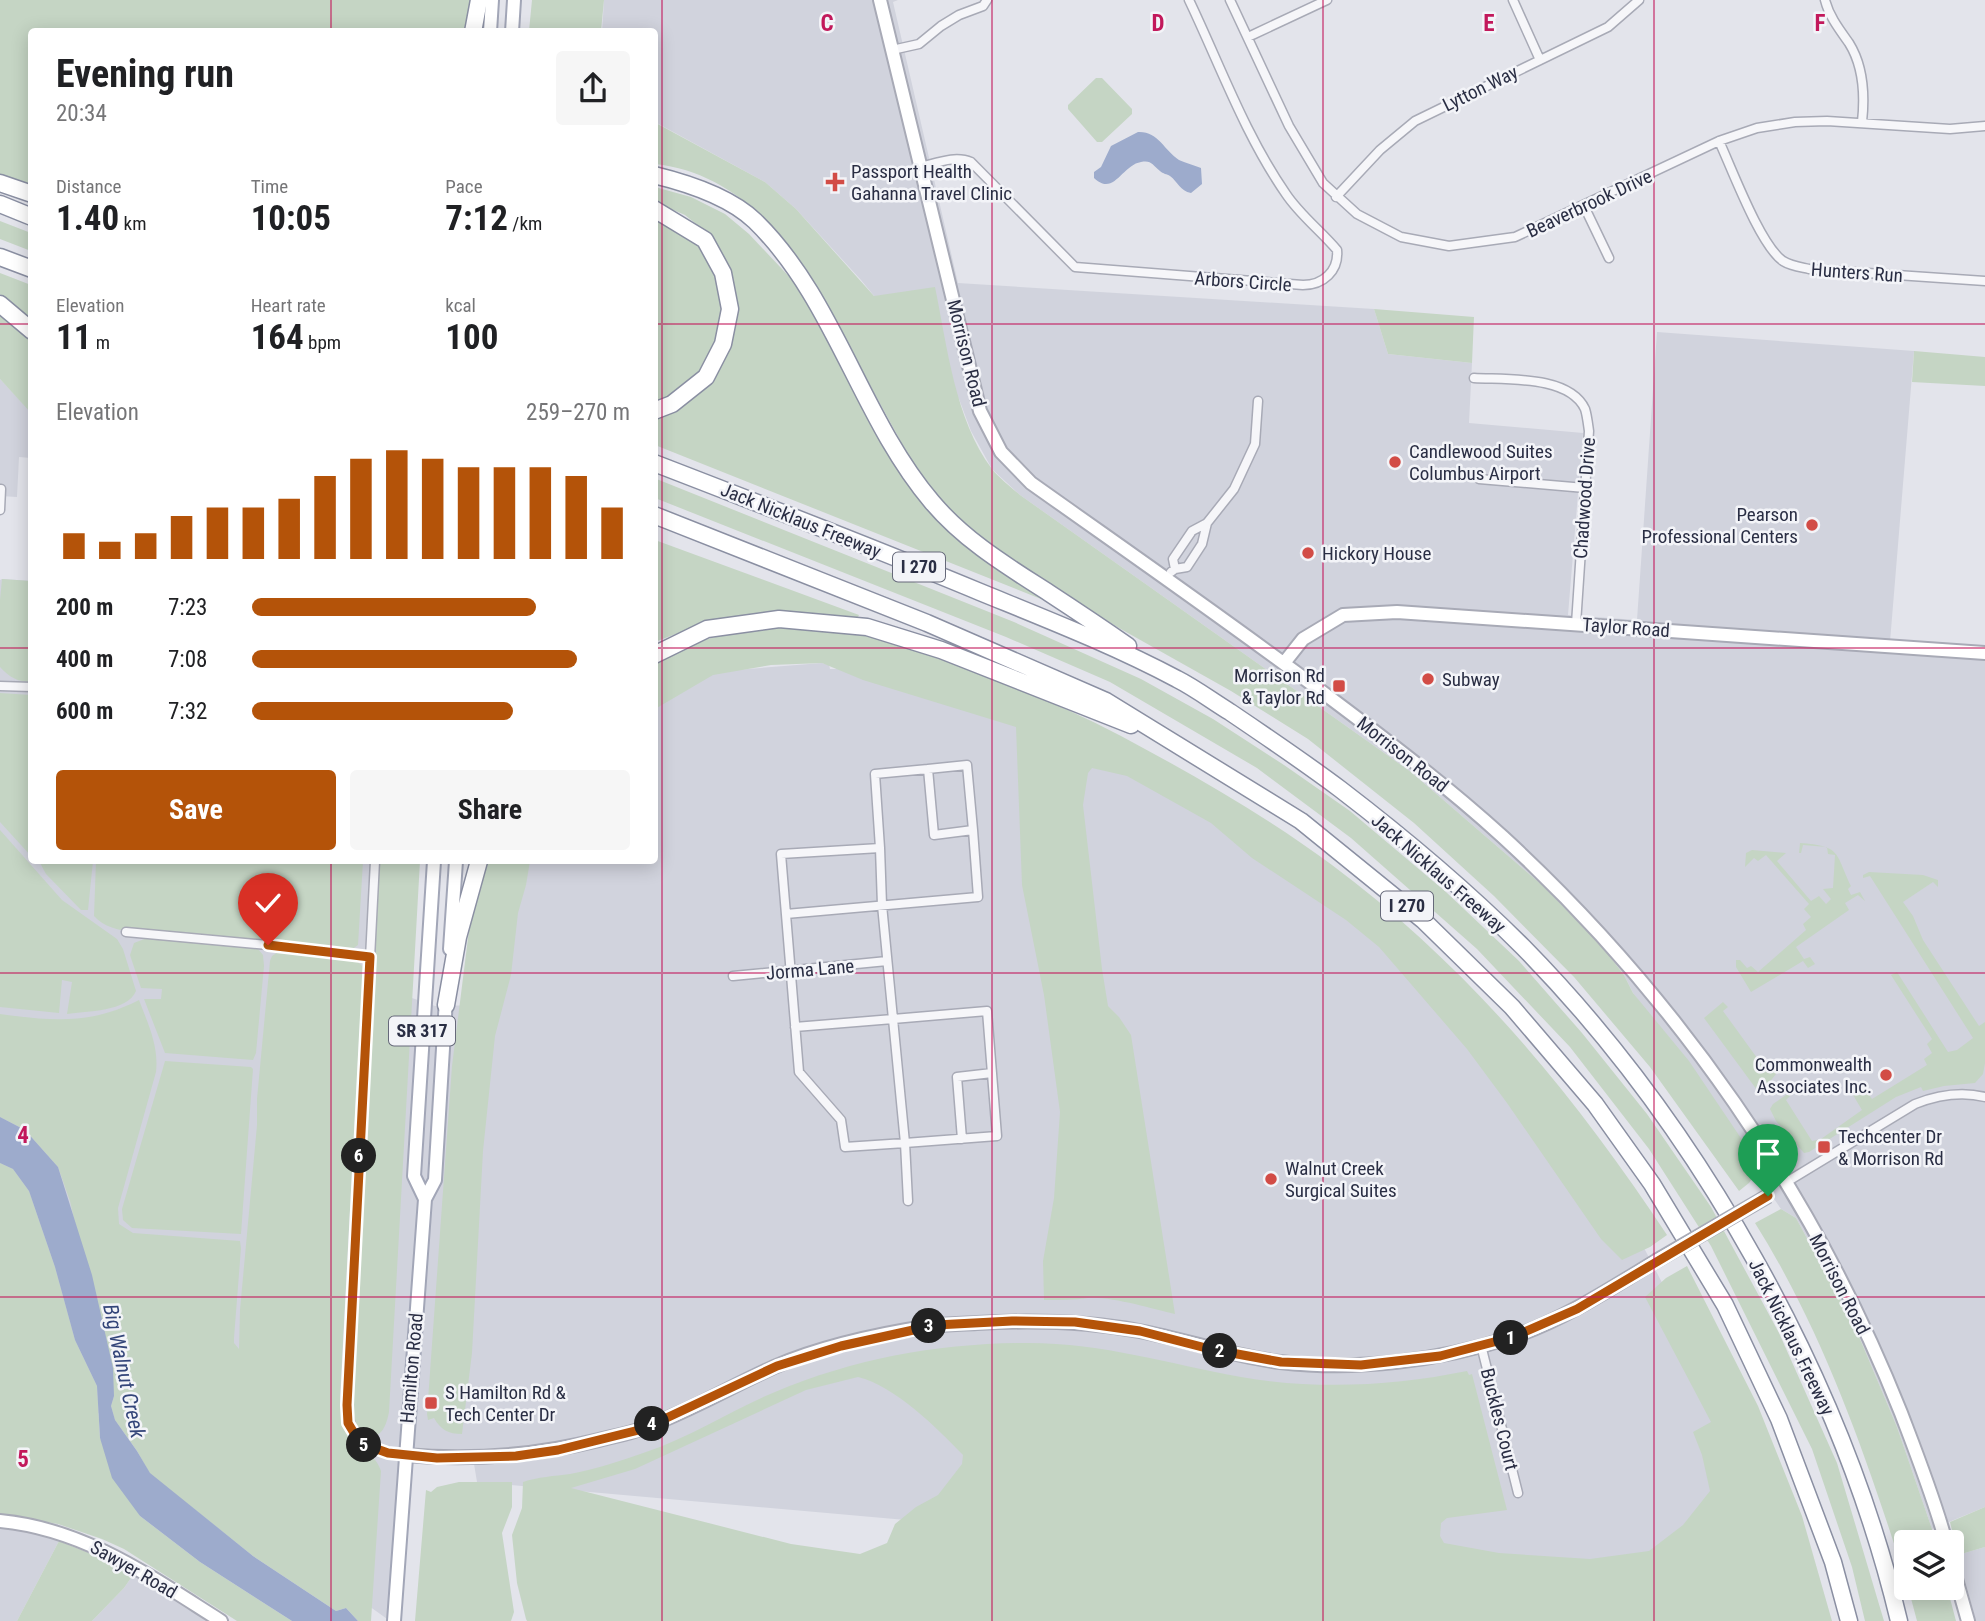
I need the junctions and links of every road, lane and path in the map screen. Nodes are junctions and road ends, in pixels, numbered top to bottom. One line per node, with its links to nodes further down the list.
1 (479, 0): 12 (highway)
2 (492, 0): 13 (main road)
3 (514, 0): 14 (main road)
4 (880, 0): 16 (main road, Morrison Road)
5 (987, 0): 16 (street)
6 (1189, 0): 21 (street, Arbors Circle)
7 (1230, 0): 15 (street, Beaverbrook Drive)
8 (1327, 0): 15 (street)
9 (1513, 0): 17 (street)
10 (1639, 0): 17 (street, Lytton Way)
11 (1825, 0): 18 (street)
12 (474, 28)
13 (490, 28)
14 (512, 28)
15 (1248, 37): 25 (street, Beaverbrook Drive)
16 (892, 50): 21 (main road, Morrison Road)
17 (1540, 60): 25 (street, Lytton Way)
18 (1862, 122): 19 (street, Beaverbrook Drive); 20 (street, Beaverbrook Drive)
19 (1985, 126)
20 (1719, 141): 27 (street, Beaverbrook Drive); 33 (street, Hunters Run)
21 (921, 167): 46 (main road, Morrison Road)
22 (658, 176): 51 (highway)
23 (0, 183): 24 (highway)
24 (28, 193)
25 (1336, 197): 27 (street, Beaverbrook Drive)
26 (0, 204): 29 (highway)
27 (1584, 205): 31 (street)
28 (658, 211): 38 (highway)
29 (28, 215)
30 (0, 257): 32 (highway)
31 (1609, 258)
32 (28, 268)
33 (1985, 281)
34 (0, 304): 35 (highway)
35 (28, 328)
36 (1474, 378): 41 (street, Chadwood Drive)
37 (1258, 401): 45 (street)
38 (658, 409)
39 (658, 465): 51 (highway, Jack Nicklaus Freeway / I 270)
40 (1479, 479): 41 (street)
41 (1586, 488): 47 (street, Chadwood Drive)
42 (1, 489): 43 (street)
43 (0, 510)
44 (658, 517): 54 (highway, I 270)
45 (1207, 523): 46 (street); 46 (street)
46 (1170, 574): 50 (main road, Morrison Road)
47 (1576, 624): 49 (main road, Taylor Road); 50 (main road, Taylor Road)
48 (658, 653): 54 (highway)
49 (1985, 653)
50 (1284, 663): 76 (main road, Morrison Road)
51 (1180, 680): 88 (highway, Jack Nicklaus Freeway / I 270)
52 (0, 686): 53 (street)
53 (28, 687)
54 (1161, 735): 87 (highway, I 270)
55 (928, 769): 56 (street); 56 (street); 57 (street)
56 (973, 830): 62 (street)
57 (880, 848): 62 (street); 63 (street)
58 (375, 864): 65 (street)
59 (433, 864): 77 (main road, Hamilton Road / SR 317)
60 (456, 864): 69 (main road, Hamilton Road / SR 317)
61 (478, 864): 69 (highway)
62 (882, 905): 63 (street); 66 (street)
63 (786, 914): 67 (street)
64 (125, 932): 65 (street)
65 (370, 957): 80 (street)
66 (887, 961): 67 (street, Jorma Lane); 70 (street)
67 (791, 970): 68 (street, Jorma Lane); 71 (street)
68 (733, 976)
69 (446, 1005): 77 (main road, Hamilton Road / SR 317)
70 (893, 1019): 71 (street); 72 (street); 75 (street)
71 (795, 1027): 75 (street)
72 (992, 1073): 74 (street); 74 (street)
73 (1985, 1097): 76 (street)
74 (962, 1139): 75 (street)
75 (905, 1143): 78 (street)
76 (1785, 1183): 79 (main road, bridge); 83 (main road, Morrison Road)
77 (425, 1199): 80 (main road, Hamilton Road / SR 317)
78 (908, 1201)
79 (1481, 1345): 80 (main road); 81 (street, Buckles Court)
80 (405, 1455): 86 (main road, Hamilton Road / SR 317)
81 (1518, 1493)
82 (0, 1521): 85 (main road, Sawyer Road)
83 (1942, 1530)
84 (1962, 1600): 89 (main road)
85 (221, 1621)
86 (394, 1621)
87 (1849, 1621)
88 (1899, 1621)
89 (1968, 1621)

